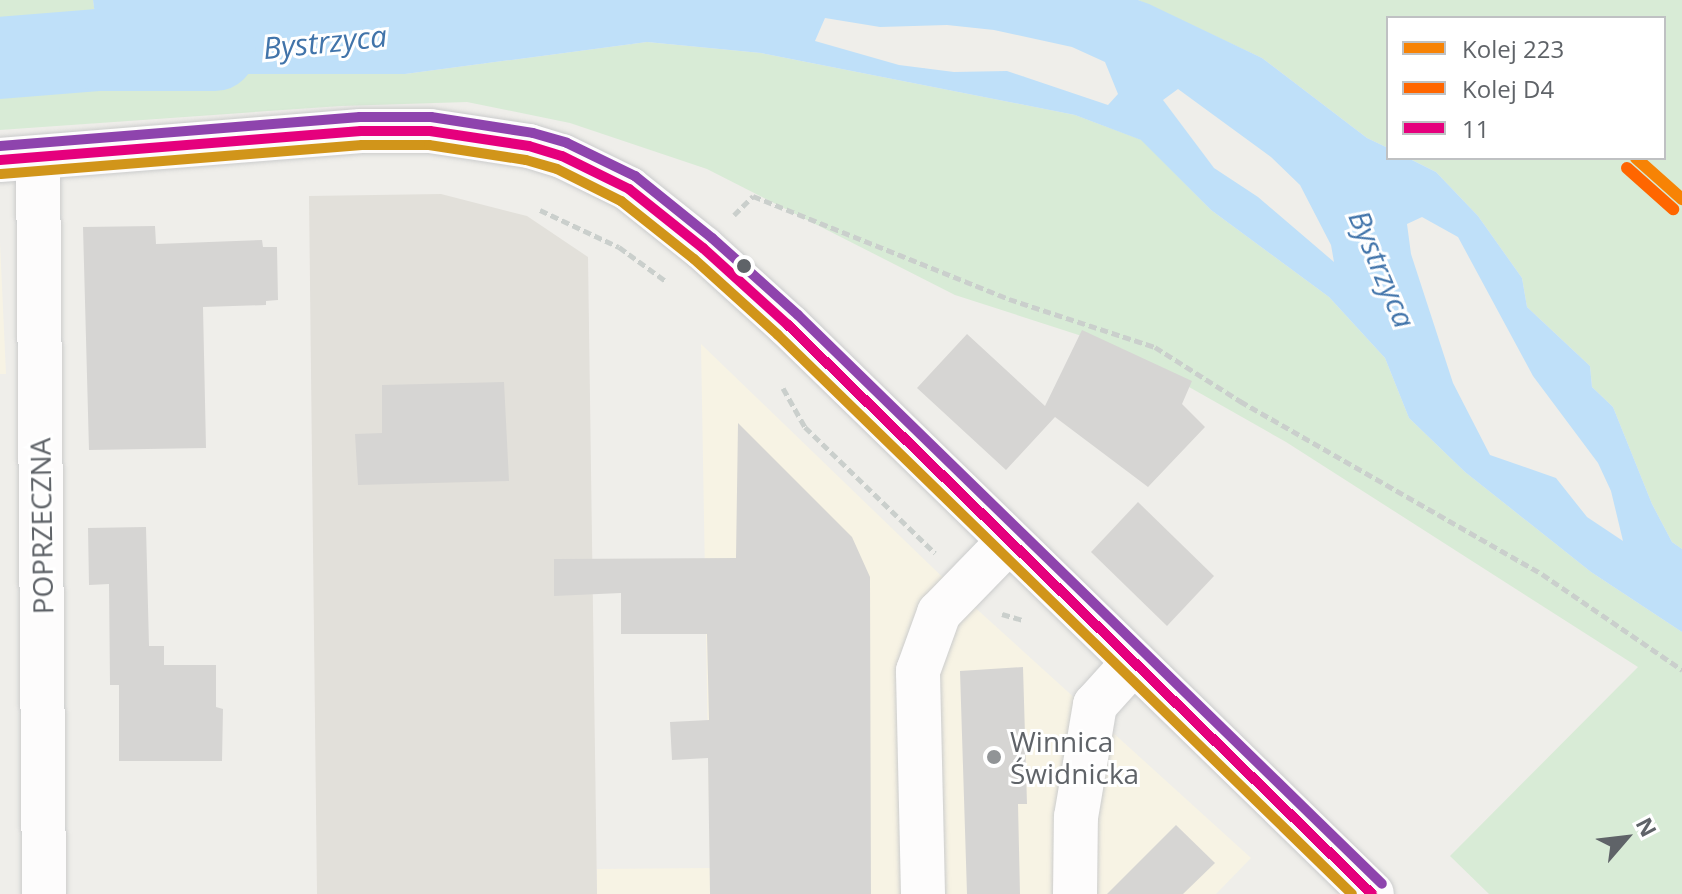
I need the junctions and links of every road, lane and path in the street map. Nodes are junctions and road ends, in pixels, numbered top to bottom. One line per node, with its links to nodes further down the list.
1 (19, 159): 3 (street); 11 (street, POPRZECZNA)
2 (540, 210): 4 (path)
3 (703, 248): 6 (street); 10 (path)
4 (678, 290)
5 (778, 378): 7 (path)
6 (1009, 541): 7 (street); 9 (street)
7 (967, 585): 8 (path); 12 (street)
8 (1032, 623)
9 (1133, 663): 13 (street); 14 (street)
10 (1682, 670)
11 (44, 894)
12 (923, 894)
13 (1075, 894)
14 (1372, 894)

